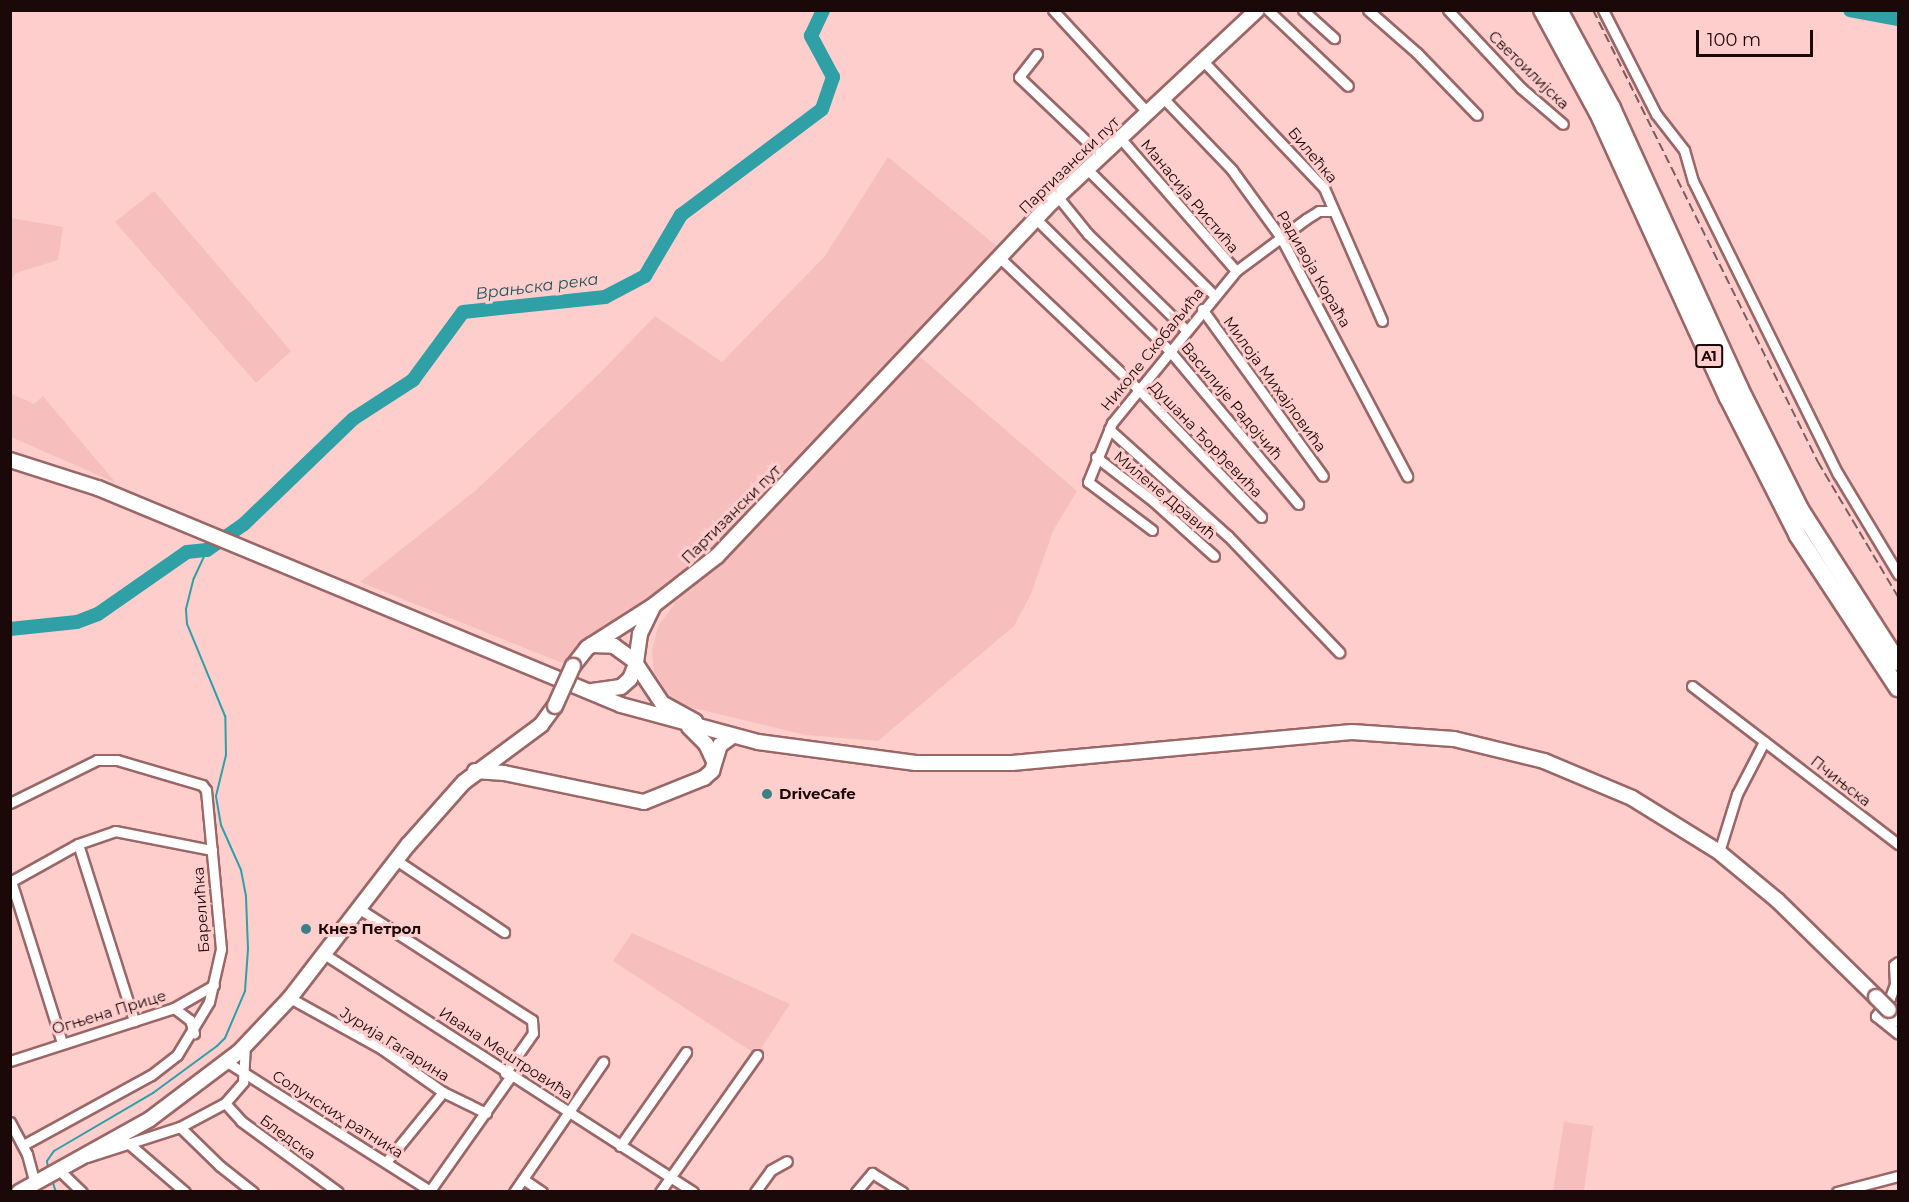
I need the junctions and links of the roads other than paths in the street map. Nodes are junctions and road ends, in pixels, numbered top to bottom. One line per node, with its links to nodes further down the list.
1 (1053, 10): 15 (street)
2 (1257, 10): 12 (main road, Партизански пут)
3 (1268, 10): 13 (street)
4 (1303, 10): 10 (street)
5 (1368, 10): 16 (street)
6 (1448, 10): 17 (street, Светоилијска)
7 (1542, 10): 51 (highway, A1)
8 (1559, 10): 48 (highway, A1)
9 (1604, 10): 44 (street)
10 (1334, 38)
11 (1037, 54): 19 (street)
12 (1204, 62): 14 (main road, Партизански пут); 22 (street, Билећка)
13 (1348, 86)
14 (1164, 99): 15 (main road, Партизански пут); 24 (street, Радивоја Кораћа)
15 (1148, 113): 18 (main road, Партизански пут)
16 (1477, 115)
17 (1563, 124)
18 (1121, 139): 19 (main road, Партизански пут); 26 (street, Манасија Ристића)
19 (1102, 156): 20 (main road, Партизански пут)
20 (1087, 169): 21 (main road, Партизански пут); 27 (street)
21 (1058, 197): 23 (main road, Партизански пут); 30 (street)
22 (1331, 211): 24 (street, Николе Скобаљића); 29 (street, Билећка)
23 (1036, 219): 25 (main road, Партизански пут); 31 (street, Василије Радојчић)
24 (1280, 236): 26 (street, Николе Скобаљића); 37 (street, Радивоја Кораћа)
25 (999, 257): 32 (street, Душана Ђорђевића); 45 (main road, Партизански пут)
26 (1236, 272): 27 (street, Николе Скобаљића)
27 (1214, 295): 28 (street, Николе Скобаљића)
28 (1202, 309): 30 (street, Николе Скобаљића); 38 (street, Милоја Михајловића)
29 (1382, 321)
30 (1185, 329): 31 (street, Николе Скобаљића)
31 (1169, 350): 32 (street, Николе Скобаљића); 40 (street, Василије Радојчић)
32 (1137, 388): 33 (street, Николе Скобаљића); 41 (street, Душана Ђорђевића)
33 (1108, 429): 35 (street, Николе Скобаљића); 47 (street)
34 (10, 450): 39 (main road)
35 (1096, 457): 42 (street, Николе Скобаљића); 43 (street, Милене Дравић)
36 (10, 460): 39 (main road)
37 (1407, 476)
38 (1323, 477)
39 (71, 478): 52 (main road)
40 (1298, 504)
41 (1261, 517)
42 (1152, 530)
43 (1214, 556)
44 (1899, 574)
45 (654, 605): 46 (main road, Партизански пут); 49 (main road)
46 (591, 645): 49 (main road); 57 (main road, Партизански пут, bridge)
47 (1339, 652)
48 (1899, 662)
49 (635, 663): 52 (main road); 54 (main road)
50 (1692, 686): 56 (street, Пчињска)
51 (1899, 688)
52 (585, 691): 53 (main road)
53 (687, 726): 54 (main road); 58 (main road)
54 (707, 731): 55 (main road)
55 (731, 737): 58 (main road); 65 (main road)
56 (1764, 742): 63 (street, Пчињска); 65 (street)
57 (503, 751): 59 (main road, Партизански пут); 60 (main road)
58 (714, 761): 60 (main road)
59 (475, 771): 60 (main road); 66 (main road, Партизански пут)
60 (526, 778)
61 (10, 803): 64 (street, Барелићка)
62 (78, 844): 64 (street); 67 (street); 76 (street)
63 (1899, 844)
64 (212, 850): 72 (street, Барелићка)
65 (1719, 852): 74 (main road)
66 (396, 860): 68 (main road, Партизански пут); 69 (street)
67 (11, 882): 79 (street)
68 (358, 908): 70 (main road, Партизански пут); 87 (street)
69 (504, 932)
70 (324, 954): 73 (main road, Партизански пут); 87 (street, Ивана Мештровића)
71 (1899, 962): 74 (street)
72 (214, 985): 75 (street, Огњена Прице); 77 (street, Барелићка)
73 (290, 998): 80 (main road, Партизански пут); 88 (street, Јурија Гагарина)
74 (1887, 1007): 78 (street)
75 (174, 1008): 76 (street, Огњена Прице); 77 (street)
76 (134, 1021): 79 (street, Огњена Прице)
77 (194, 1033): 95 (street, Барелићка)
78 (1899, 1034)
79 (62, 1043): 83 (street, Огњена Прице)
80 (245, 1046): 84 (main road, Партизански пут); 86 (street)
81 (686, 1052): 96 (street)
82 (757, 1055): 102 (street)
83 (10, 1061)
84 (227, 1062): 86 (street, Солунских ратника); 97 (main road, Партизански пут)
85 (603, 1062): 90 (street)
86 (245, 1074): 89 (street, Партизански пут); 99 (street, Солунских ратника)
87 (507, 1075): 90 (street, Ивана Мештровића); 91 (street)
88 (443, 1092): 91 (street, Јурија Гагарина); 99 (street)
89 (225, 1103): 93 (street, Партизански пут); 109 (street, Бледска)
90 (568, 1112): 96 (street, Ивана Мештровића); 103 (street)
91 (486, 1113): 110 (street)
92 (10, 1122): 95 (street)
93 (180, 1127): 94 (street, Партизански пут); 108 (street)
94 (128, 1143): 97 (street, Партизански пут); 107 (street)
95 (23, 1145): 104 (street)
96 (620, 1146): 102 (street, Ивана Мештровића)
97 (82, 1157): 100 (main road, Партизански пут)
98 (787, 1161): 115 (street)
99 (386, 1162): 110 (street, Солунских ратника)
100 (56, 1172): 104 (main road, Партизански пут); 106 (street)
101 (1899, 1176): 118 (street)
102 (671, 1177): 113 (street); 114 (street, Ивана Мештровића)
103 (522, 1179): 111 (street); 112 (street)
104 (37, 1182): 105 (main road, Партизански пут)
105 (19, 1191)
106 (82, 1191)
107 (185, 1191)
108 (253, 1191)
109 (338, 1191)
110 (430, 1191)
111 (514, 1191)
112 (542, 1191)
113 (660, 1191)
114 (693, 1191)
115 (755, 1191)
116 (856, 1191): 117 (street)
117 (903, 1191)
118 (1837, 1191)

